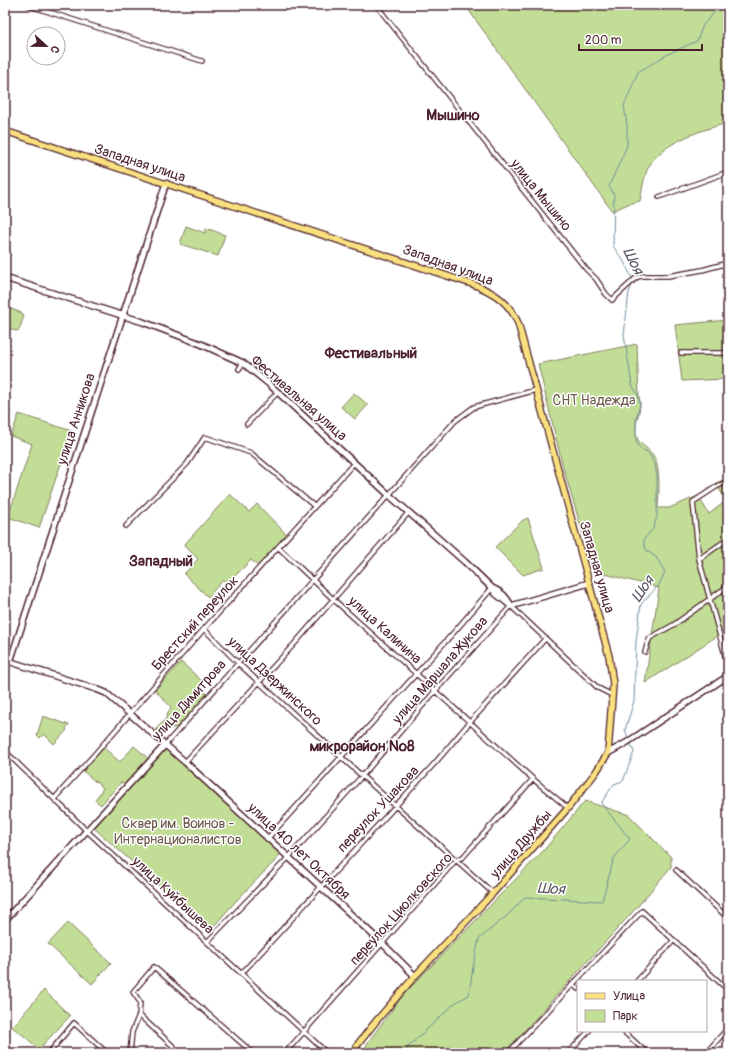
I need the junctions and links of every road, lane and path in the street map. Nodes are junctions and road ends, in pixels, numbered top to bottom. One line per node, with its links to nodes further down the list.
1 (27, 5): 3 (street)
2 (376, 5): 8 (street, улица Мышино)
3 (202, 60)
4 (5, 131): 6 (main road, Западная улица)
5 (728, 172): 7 (street)
6 (166, 183): 10 (street, улица Анникова); 15 (main road, Западная улица)
7 (659, 197)
8 (728, 263)
9 (5, 278): 10 (street, Фестивальная улица)
10 (122, 315): 13 (street, Фестивальная улица); 37 (street, улица Анникова)
11 (681, 353): 12 (street)
12 (728, 353)
13 (243, 363): 14 (street); 16 (street, Фестивальная улица)
14 (239, 370)
15 (536, 390): 20 (street, улица Димитрова); 28 (main road, Западная улица)
16 (278, 392): 17 (street); 18 (street, Фестивальная улица)
17 (247, 424)
18 (354, 463): 20 (street, Фестивальная улица); 21 (street, Брестский переулок)
19 (728, 481): 26 (street)
20 (389, 495): 22 (street, Фестивальная улица); 27 (street, улица Димитрова)
21 (314, 506): 23 (street); 25 (street, Брестский переулок)
22 (409, 512): 30 (street, Фестивальная улица); 31 (street)
23 (126, 526)
24 (728, 539): 26 (street)
25 (278, 547): 27 (street, улица Калинина); 34 (street, Брестский переулок)
26 (699, 560): 32 (street)
27 (313, 579): 31 (street, улица Калинина); 38 (street, улица Димитрова)
28 (589, 583): 33 (street); 44 (main road, Западная улица)
29 (728, 586): 32 (street)
30 (492, 588): 33 (street, Фестивальная улица); 40 (street)
31 (333, 599): 40 (street, улица Калинина); 42 (street)
32 (710, 600): 36 (street); 39 (street)
33 (511, 606): 35 (street, Фестивальная улица); 43 (street, улица Маршала Жукова)
34 (204, 629): 38 (street, улица Дзержинского); 45 (street, Брестский переулок)
35 (545, 639): 44 (street, Фестивальная улица); 46 (street, переулок Ушакова)
36 (645, 652)
37 (8, 661): 45 (street, улица 40 лет Октября)
38 (238, 663): 42 (street, улица Дзержинского); 47 (street, улица Димитрова)
39 (728, 666)
40 (417, 674): 43 (street, улица Калинина); 50 (street)
41 (728, 676): 49 (street, улица Дружбы)
42 (259, 681): 50 (street, улица Дзержинского); 51 (street)
43 (436, 690): 46 (street, улица Калинина); 52 (street, улица Маршала Жукова)
44 (612, 695): 49 (main road, Западная улица)
45 (130, 713): 47 (street, улица 40 лет Октября); 54 (street, Брестский переулок)
46 (470, 722): 53 (street, улица Калинина); 55 (street, переулок Ушакова)
47 (165, 745): 51 (street, улица 40 лет Октября); 57 (street, улица Димитрова)
48 (6, 752): 54 (street, улица Куйбышева)
49 (608, 753): 56 (main road, улица Дружбы)
50 (342, 757): 52 (street, улица Дзержинского); 58 (street)
51 (185, 762): 58 (street, улица 40 лет Октября)
52 (362, 776): 55 (street, улица Дзержинского); 59 (street, улица Маршала Жукова)
53 (533, 779): 56 (street, улица Калинина); 60 (street, переулок Циолковского)
54 (54, 799): 57 (street, улица Куйбышева)
55 (396, 806): 60 (street, улица Дзержинского); 62 (street, переулок Ушакова)
56 (568, 808): 63 (main road, улица Дружбы)
57 (86, 830): 65 (street, улица Димитрова); 67 (street, улица Куйбышева)
58 (268, 839): 59 (street, улица 40 лет Октября)
59 (288, 858): 62 (street, улица 40 лет Октября); 67 (street, улица Маршала Жукова)
60 (456, 860): 63 (street, улица Дзержинского); 68 (street, переулок Циолковского)
61 (676, 870): 64 (street)
62 (321, 887): 68 (street, улица 40 лет Октября); 69 (street, переулок Ушакова)
63 (494, 893): 70 (main road, улица Дружбы)
64 (728, 918)
65 (5, 920)
66 (674, 940): 71 (street); 72 (street); 74 (street)
67 (207, 942): 69 (street, улица Куйбышева)
68 (383, 944): 70 (street, улица 40 лет Октября); 77 (street, переулок Циолковского)
69 (242, 974): 77 (street, улица Куйбышева)
70 (415, 976): 87 (main road, улица Дружбы)
71 (638, 980)
72 (572, 984): 73 (street); 88 (street)
73 (577, 988)
74 (728, 990)
75 (139, 1015): 82 (street); 83 (street); 84 (street)
76 (728, 1028): 91 (street)
77 (304, 1031): 85 (street, переулок Циолковского); 86 (street, улица Куйбышева)
78 (588, 1032): 89 (street)
79 (624, 1032): 90 (street)
80 (49, 1053): 81 (street)
81 (107, 1053)
82 (130, 1053)
83 (178, 1053)
84 (253, 1053)
85 (286, 1053)
86 (327, 1053)
87 (353, 1053)
88 (508, 1053)
89 (568, 1053)
90 (647, 1053)
91 (706, 1053)

